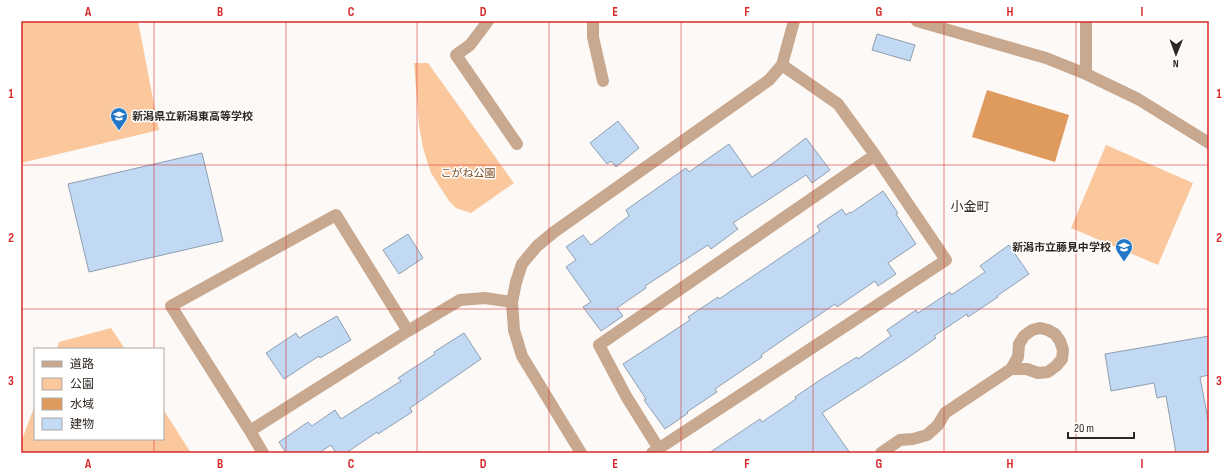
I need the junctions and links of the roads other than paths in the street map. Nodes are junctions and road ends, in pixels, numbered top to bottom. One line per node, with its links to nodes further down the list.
1 (488, 21): 10 (street)
2 (593, 21): 8 (street)
3 (794, 21): 6 (street)
4 (917, 21): 7 (street)
5 (1086, 21): 7 (street)
6 (782, 65): 11 (street); 12 (street)
7 (1086, 74): 9 (street)
8 (603, 81)
9 (1209, 142)
10 (517, 144)
11 (875, 155): 16 (street); 16 (street)
12 (512, 302): 13 (street); 18 (street)
13 (408, 331): 15 (street); 15 (street)
14 (1011, 369): 14 (street); 19 (street)
15 (250, 431): 17 (street)
16 (655, 451)
17 (263, 453)
18 (581, 453)
19 (881, 453)

